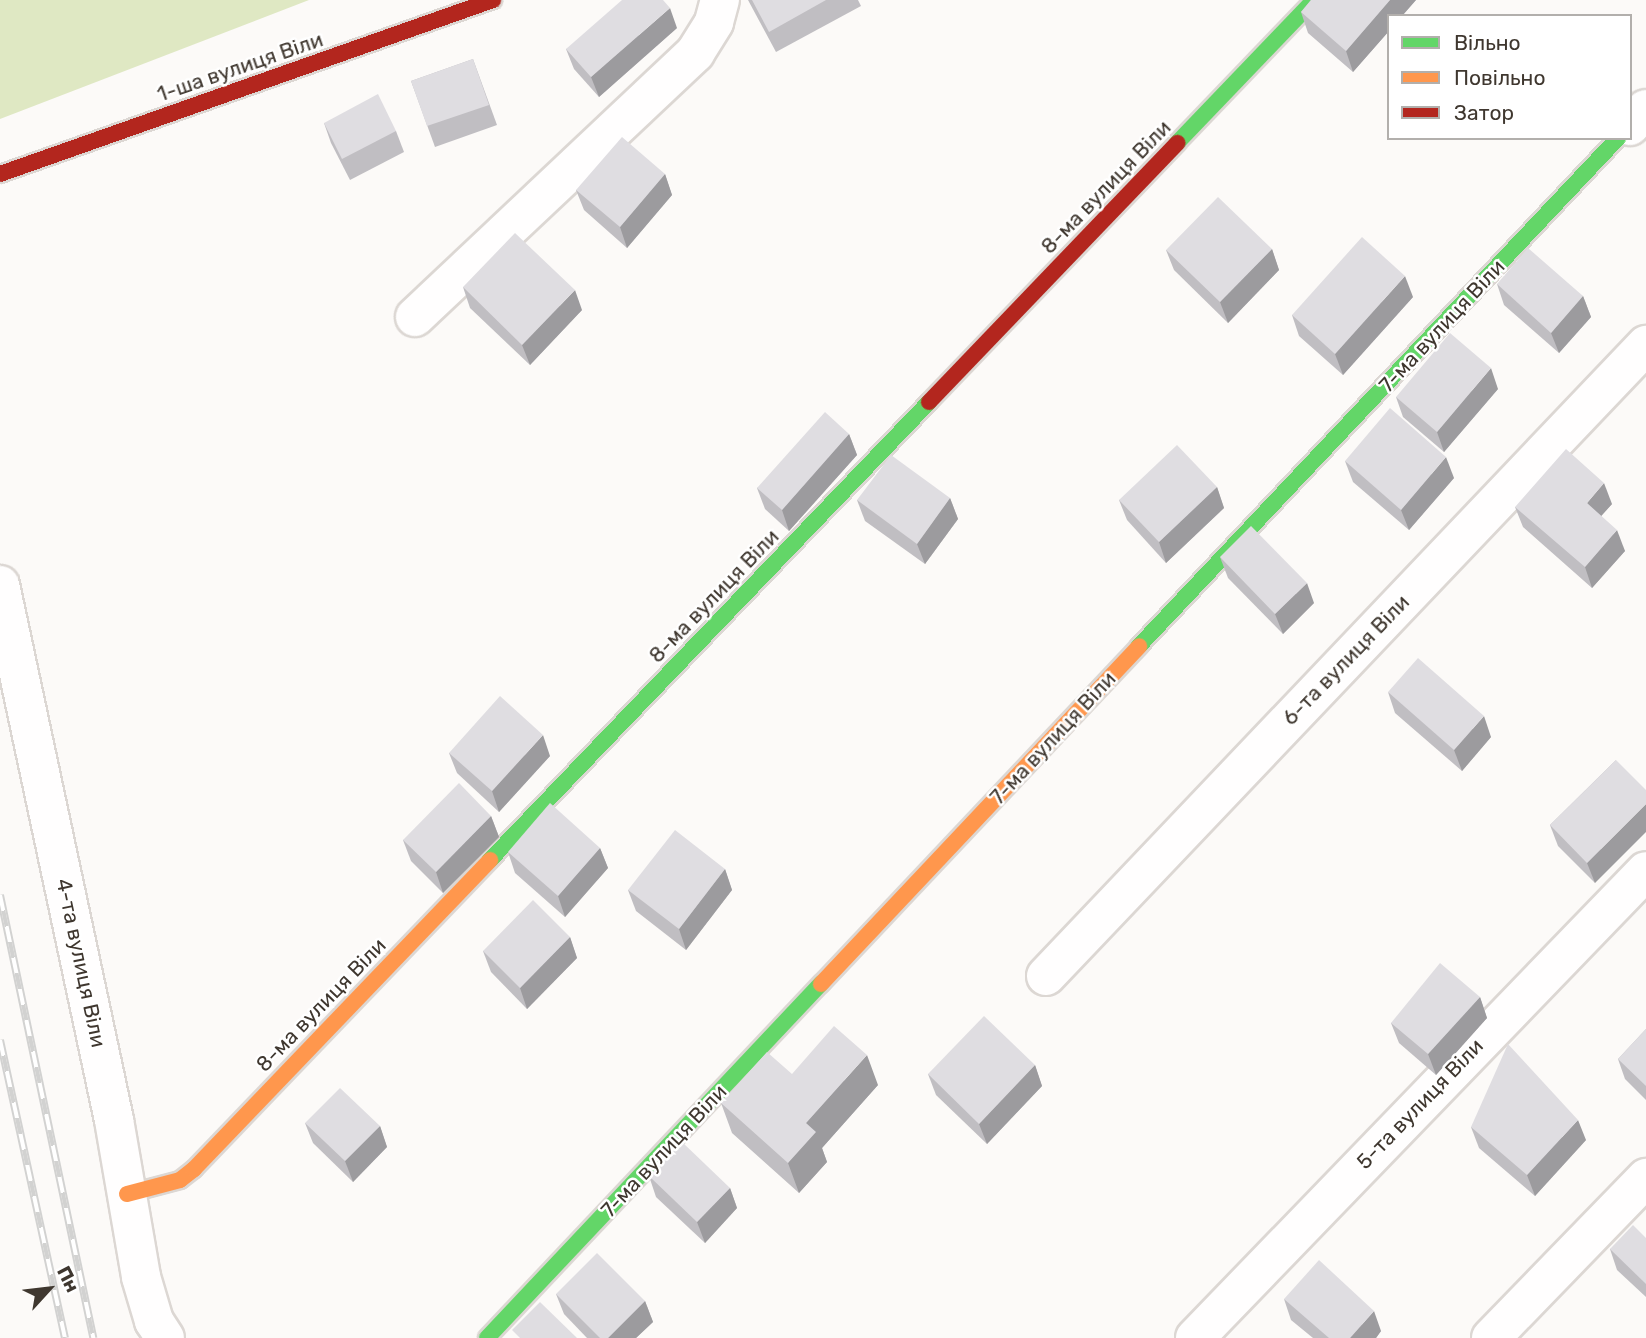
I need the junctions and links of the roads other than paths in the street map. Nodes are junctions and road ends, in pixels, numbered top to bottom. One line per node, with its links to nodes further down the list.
1 (493, 0): 7 (street, 1-ша вулиця Віли)
2 (720, 0): 8 (street)
3 (1314, 0): 14 (street, 8-ма вулиця Віли)
4 (1646, 109): 5 (street)
5 (1632, 124)
6 (1616, 140): 16 (street, 7-ма вулиця Віли)
7 (0, 174)
8 (415, 317)
9 (1646, 345): 12 (street, 6-та вулиця Віли)
10 (0, 585): 14 (street, 4-та вулиця Віли)
11 (1646, 871): 17 (street, 5-та вулиця Віли)
12 (1046, 976)
13 (1646, 1178): 18 (street)
14 (127, 1194): 15 (street, 4-та вулиця Віли)
15 (165, 1338)
16 (487, 1338)
17 (1195, 1338)
18 (1491, 1338)

